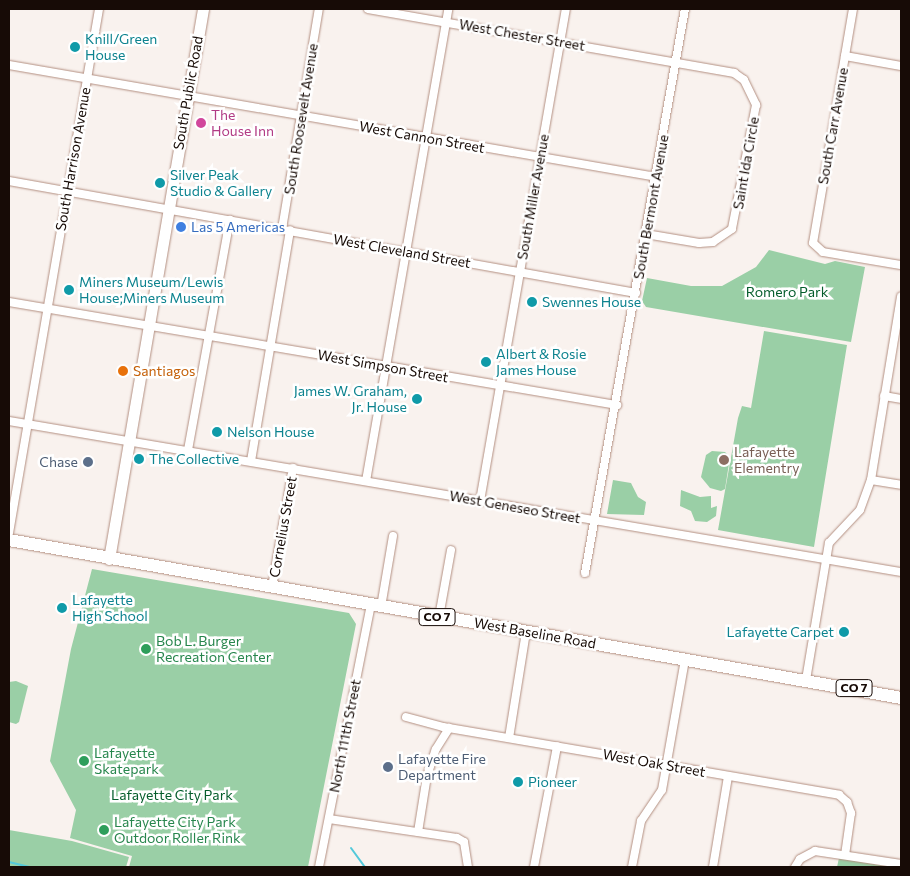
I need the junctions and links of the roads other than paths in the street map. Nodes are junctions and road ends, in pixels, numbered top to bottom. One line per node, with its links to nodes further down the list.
1 (99, 9): 15 (street, South Harrison Avenue)
2 (202, 9): 16 (street, South Public Road)
3 (319, 9): 17 (street, South Roosevelt Avenue)
4 (368, 9): 9 (street, West Chester Street)
5 (448, 9): 9 (street)
6 (566, 9): 10 (street, South Miller Avenue)
7 (684, 9): 12 (street, South Bermont Avenue)
8 (853, 9): 11 (street, South Carr Avenue)
9 (445, 22): 10 (street, West Chester Street); 18 (street)
10 (560, 42): 12 (street, West Chester Street); 19 (street, South Miller Avenue)
11 (845, 56): 14 (street); 28 (street, South Carr Avenue)
12 (675, 63): 20 (street, South Bermont Avenue); 26 (street, Saint Ida Circle)
13 (9, 65): 15 (street, West Cannon Street)
14 (901, 66)
15 (87, 79): 16 (street, West Cannon Street); 22 (street, South Harrison Avenue)
16 (187, 97): 17 (street, West Cannon Street); 23 (street, South Public Road)
17 (301, 116): 18 (street, West Cannon Street); 25 (street, South Roosevelt Avenue)
18 (425, 137): 19 (street, West Cannon Street); 27 (street)
19 (540, 158): 20 (street, West Cannon Street); 29 (street, South Miller Avenue)
20 (657, 177): 26 (street, South Bermont Avenue)
21 (9, 181): 22 (street, West Cleveland Street)
22 (67, 191): 23 (street, West Cleveland Street); 33 (street, South Harrison Avenue)
23 (167, 208): 24 (street, West Cleveland Street); 35 (street, South Public Road)
24 (230, 220): 25 (street, West Cleveland Street); 36 (street)
25 (286, 229): 27 (street, West Cleveland Street); 37 (street, South Roosevelt Avenue)
26 (646, 234): 30 (street, South Bermont Avenue)
27 (406, 252): 29 (street, West Cleveland Street); 38 (street)
28 (901, 265)
29 (520, 272): 30 (street, West Cleveland Street); 39 (street, South Miller Avenue)
30 (636, 293): 42 (street, South Bermont Avenue)
31 (901, 296): 34 (street)
32 (9, 302): 33 (street, West Simpson Street)
33 (48, 309): 35 (street, West Simpson Street); 44 (street, South Harrison Avenue)
34 (900, 311): 40 (street)
35 (148, 326): 36 (street, West Simpson Street); 45 (street, South Public Road)
36 (210, 335): 37 (street, West Simpson Street); 46 (street)
37 (271, 346): 38 (street, West Simpson Street); 47 (street, South Roosevelt Avenue)
38 (386, 367): 39 (street, West Simpson Street); 50 (street)
39 (500, 386): 42 (street, West Simpson Street); 52 (street, South Miller Avenue)
40 (884, 396): 41 (street); 49 (street)
41 (901, 399)
42 (617, 405): 53 (street, South Bermont Avenue)
43 (9, 421): 44 (street, West Geneseo Street)
44 (27, 424): 45 (street, West Geneseo Street); 54 (street, South Harrison Avenue)
45 (128, 442): 46 (street, West Geneseo Street); 58 (street, South Public Road)
46 (188, 450): 47 (street, West Geneseo Street)
47 (251, 461): 48 (street, West Geneseo Street)
48 (293, 468): 50 (street, West Geneseo Street); 62 (street, Cornelius Street)
49 (872, 480): 51 (street); 59 (street)
50 (366, 481): 52 (street, West Geneseo Street)
51 (901, 485)
52 (480, 501): 53 (street, West Geneseo Street)
53 (596, 521): 59 (street, West Geneseo Street); 61 (street, South Bermont Avenue)
54 (9, 533)
55 (393, 536): 63 (street, North 111th Street)
56 (9, 540): 58 (main road, CO 7)
57 (451, 550): 64 (street)
58 (109, 559): 62 (main road, West Baseline Road / CO 7)
59 (825, 559): 60 (street, West Geneseo Street); 67 (street)
60 (901, 572)
61 (585, 573)
62 (272, 587): 63 (main road, West Baseline Road / CO 7)
63 (376, 606): 64 (main road, West Baseline Road / CO 7); 75 (street, North 111th Street)
64 (439, 617): 65 (main road, West Baseline Road / CO 7)
65 (526, 632): 66 (main road, West Baseline Road / CO 7); 71 (street)
66 (684, 659): 67 (main road, West Baseline Road / CO 7); 73 (street)
67 (806, 680): 68 (main road, West Baseline Road / CO 7)
68 (901, 698)
69 (406, 717): 70 (street, West Oak Street)
70 (450, 728): 71 (street, West Oak Street); 76 (street)
71 (508, 738): 72 (street, West Oak Street)
72 (557, 746): 73 (street, West Oak Street); 81 (street)
73 (667, 766): 74 (street, West Oak Street); 82 (street)
74 (728, 776): 77 (street, West Oak Street); 83 (street)
75 (329, 819): 76 (street); 79 (street, North 111th Street)
76 (418, 832): 80 (street)
77 (845, 855): 78 (street); 84 (street)
78 (901, 864)
79 (319, 867)
80 (468, 867)
81 (534, 867)
82 (632, 867)
83 (713, 867)
84 (795, 867)

